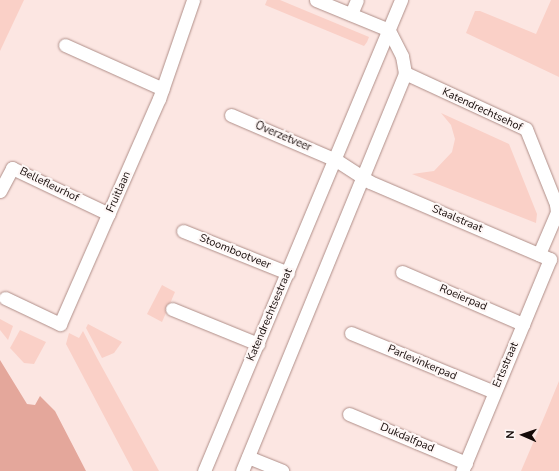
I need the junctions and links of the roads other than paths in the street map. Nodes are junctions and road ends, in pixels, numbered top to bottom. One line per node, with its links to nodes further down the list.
1 (193, 0): 11 (street, Fruitlaan)
2 (316, 0): 5 (street)
3 (357, 0): 5 (street)
4 (401, 0): 6 (street, Katendrechtsestraat)
5 (351, 14): 6 (street)
6 (389, 30): 8 (street, Katendrechtsestraat); 9 (street)
7 (64, 45): 11 (street)
8 (378, 55): 9 (street); 13 (street, Katendrechtsestraat)
9 (402, 56): 10 (street)
10 (406, 73): 14 (street); 18 (street, Katendrechtsehof)
11 (163, 89): 16 (street, Fruitlaan)
12 (231, 115): 13 (street, Overzetveer)
13 (336, 160): 14 (street); 20 (street, Katendrechtsestraat)
14 (363, 179): 18 (street, Staalstraat); 28 (street)
15 (0, 191): 16 (street, Bellefleurhof)
16 (109, 214): 21 (street, Fruitlaan)
17 (183, 231): 20 (street, Stoombootveer)
18 (545, 256): 23 (street, Ertsstraat)
19 (402, 272): 23 (street, Roeierpad)
20 (288, 274): 25 (street, Katendrechtsestraat)
21 (5, 298)
22 (172, 309): 25 (street)
23 (523, 324): 26 (street, Ertsstraat)
24 (351, 333): 26 (street, Parlevinkerpad)
25 (258, 344): 30 (street, Katendrechtsestraat)
26 (494, 392): 29 (street, Ertsstraat)
27 (349, 414): 29 (street, Dukdalfpad)
28 (248, 457): 31 (street); 32 (street)
29 (464, 467)
30 (204, 471)
31 (242, 471)
32 (282, 471)

